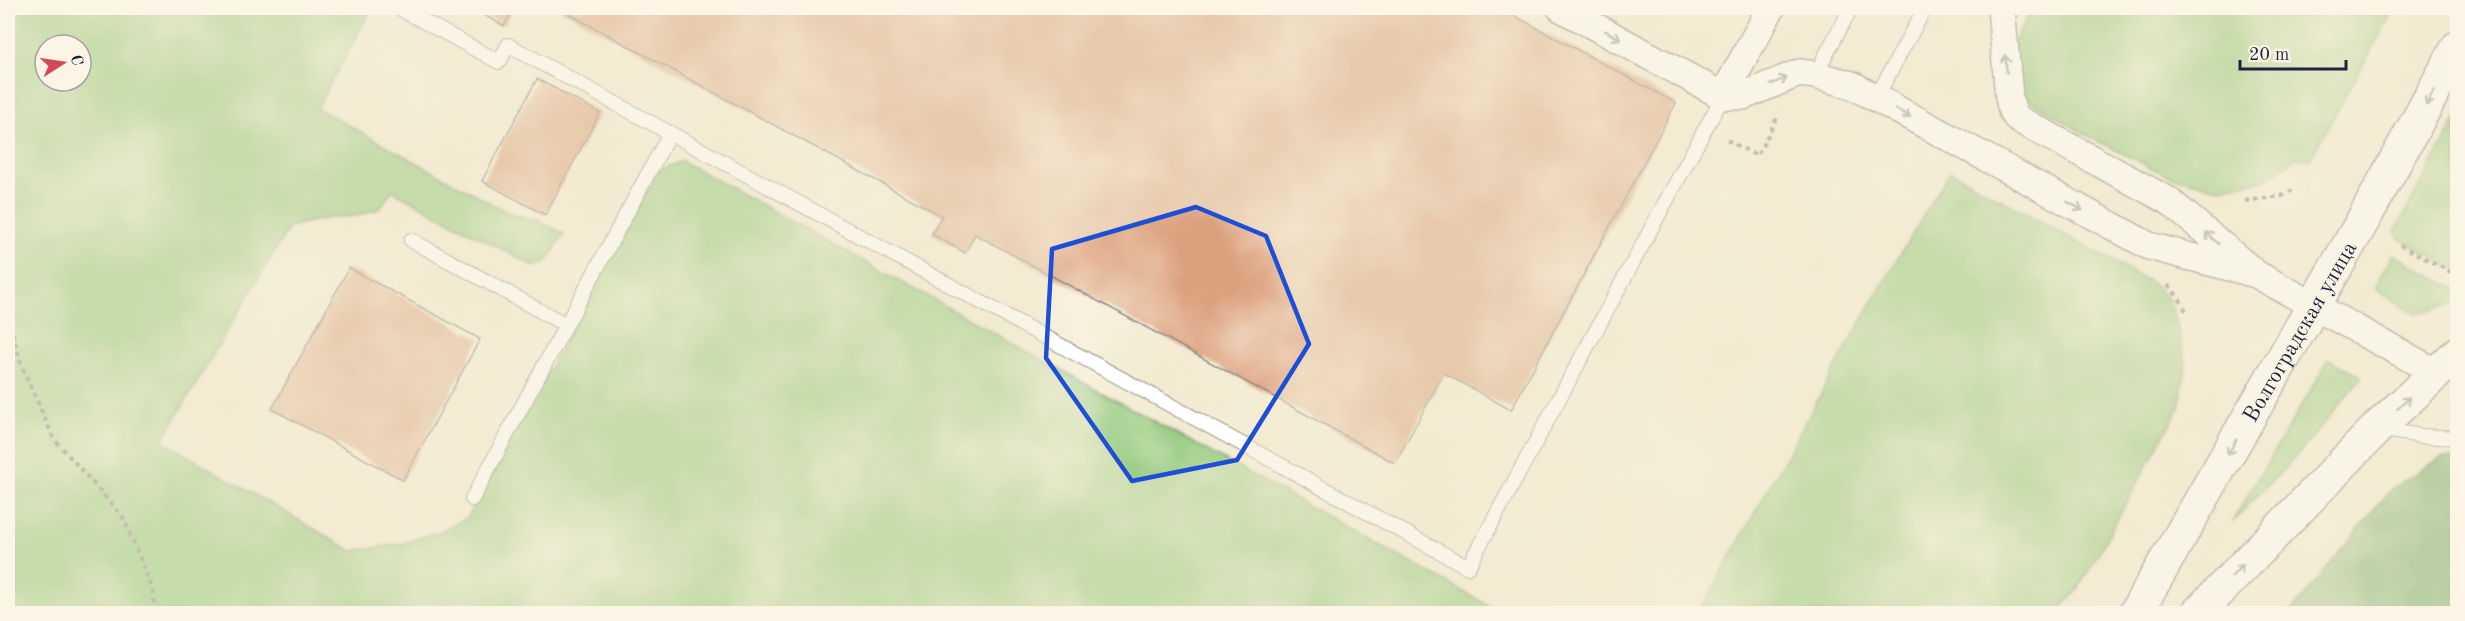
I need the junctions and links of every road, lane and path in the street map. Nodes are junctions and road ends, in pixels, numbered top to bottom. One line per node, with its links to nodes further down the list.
1 (399, 8): 13 (lane)
2 (1561, 8): 9 (street, one-way to 9)
3 (1771, 8): 9 (street)
4 (1851, 8): 8 (lane)
5 (1925, 8): 10 (lane)
6 (2001, 8): 18 (street, one-way to 6)
7 (2457, 47): 20 (main road, Волгоградская улица, one-way to 20)
8 (1815, 75): 9 (street, one-way to 8); 10 (street)
9 (1723, 96): 12 (lane)
10 (1876, 98): 18 (street, one-way to 18)
11 (1777, 117): 12 (path)
12 (1706, 128): 13 (lane)
13 (670, 133): 22 (lane)
14 (2296, 188): 15 (path)
15 (2245, 201)
16 (411, 240): 22 (lane)
17 (2400, 245): 19 (path)
18 (2256, 274): 20 (street)
19 (2457, 276)
20 (2314, 306): 23 (street); 28 (main road, Волгоградская улица, one-way to 28)
21 (8, 316): 27 (path)
22 (566, 325): 26 (lane)
23 (2447, 363): 24 (main road, one-way to 23)
24 (2376, 429): 25 (lane); 29 (main road, one-way to 24)
25 (2457, 438)
26 (472, 499)
27 (156, 614)
28 (2135, 614)
29 (2197, 614)

